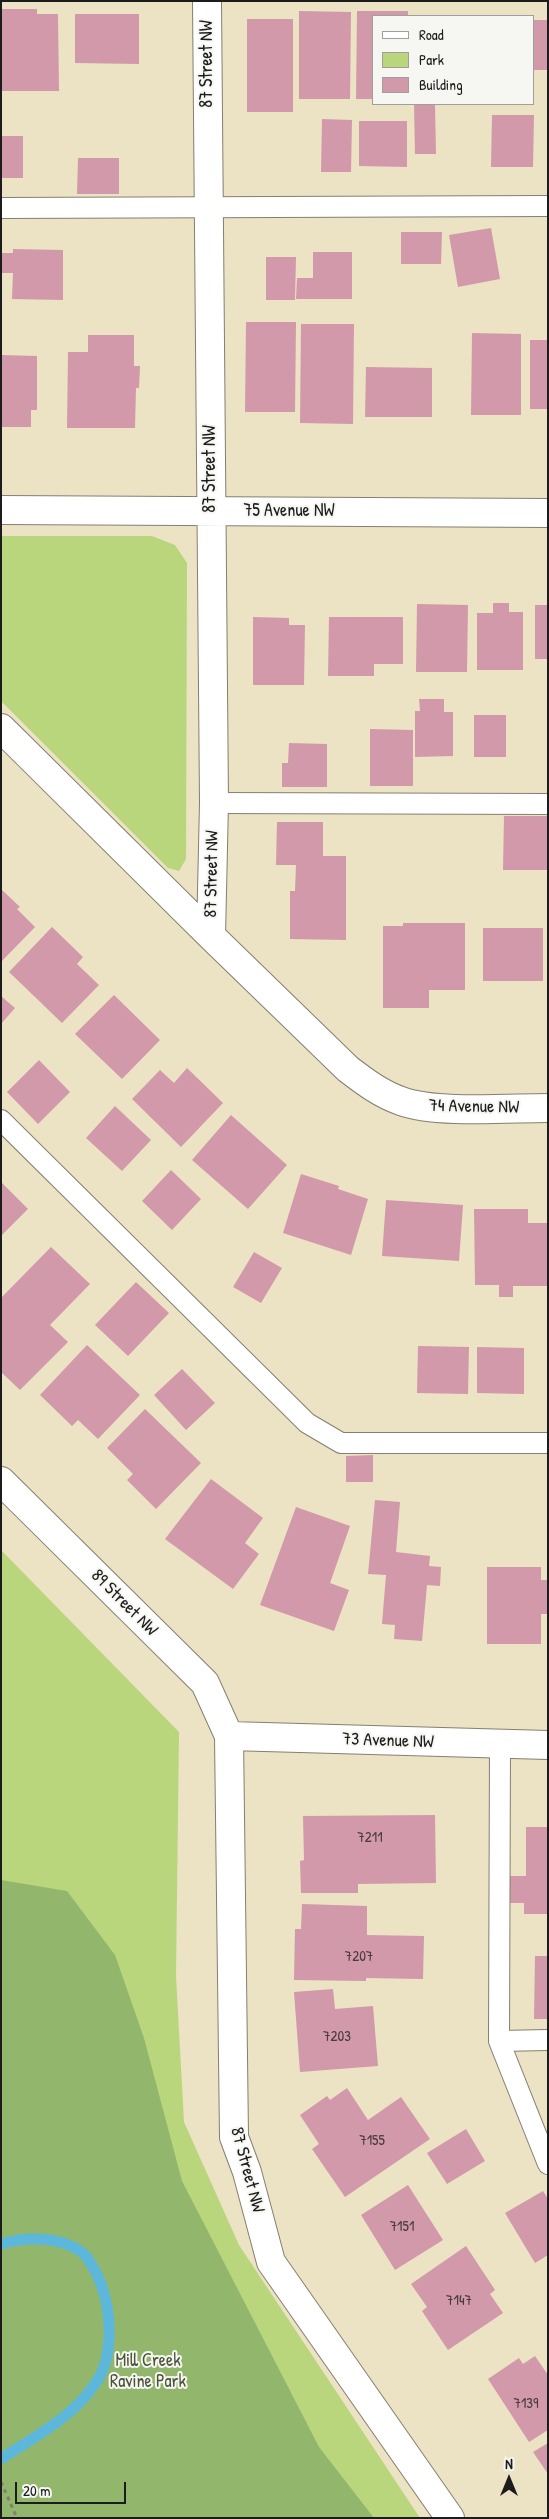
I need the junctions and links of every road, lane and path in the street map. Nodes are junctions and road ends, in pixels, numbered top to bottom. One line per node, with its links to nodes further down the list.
1 (207, 1): 3 (street, 87 Street NW)
2 (548, 206): 3 (lane)
3 (208, 207): 4 (lane); 6 (street, 87 Street NW)
4 (1, 208)
5 (1, 510): 6 (street, 75 Avenue NW)
6 (210, 511): 7 (street, 75 Avenue NW); 9 (street, 87 Street NW)
7 (548, 513)
8 (1, 728): 11 (street, 87 Street NW)
9 (214, 803): 10 (lane); 11 (street, 87 Street NW)
10 (548, 804)
11 (210, 936): 12 (street, 87 Street NW)
12 (401, 1102): 13 (street, 74 Avenue NW)
13 (548, 1108)
14 (1, 1120): 15 (lane)
15 (548, 1444)
16 (1, 1482): 17 (street, 89 Street NW)
17 (229, 1736): 18 (street, 73 Avenue NW); 25 (street, 87 Street NW)
18 (500, 1745): 19 (street, 73 Avenue NW); 21 (lane)
19 (548, 1745)
20 (548, 2040): 21 (lane)
21 (500, 2041): 22 (lane)
22 (548, 2164)
23 (1, 2482): 24 (path)
24 (17, 2518)
25 (450, 2518)

